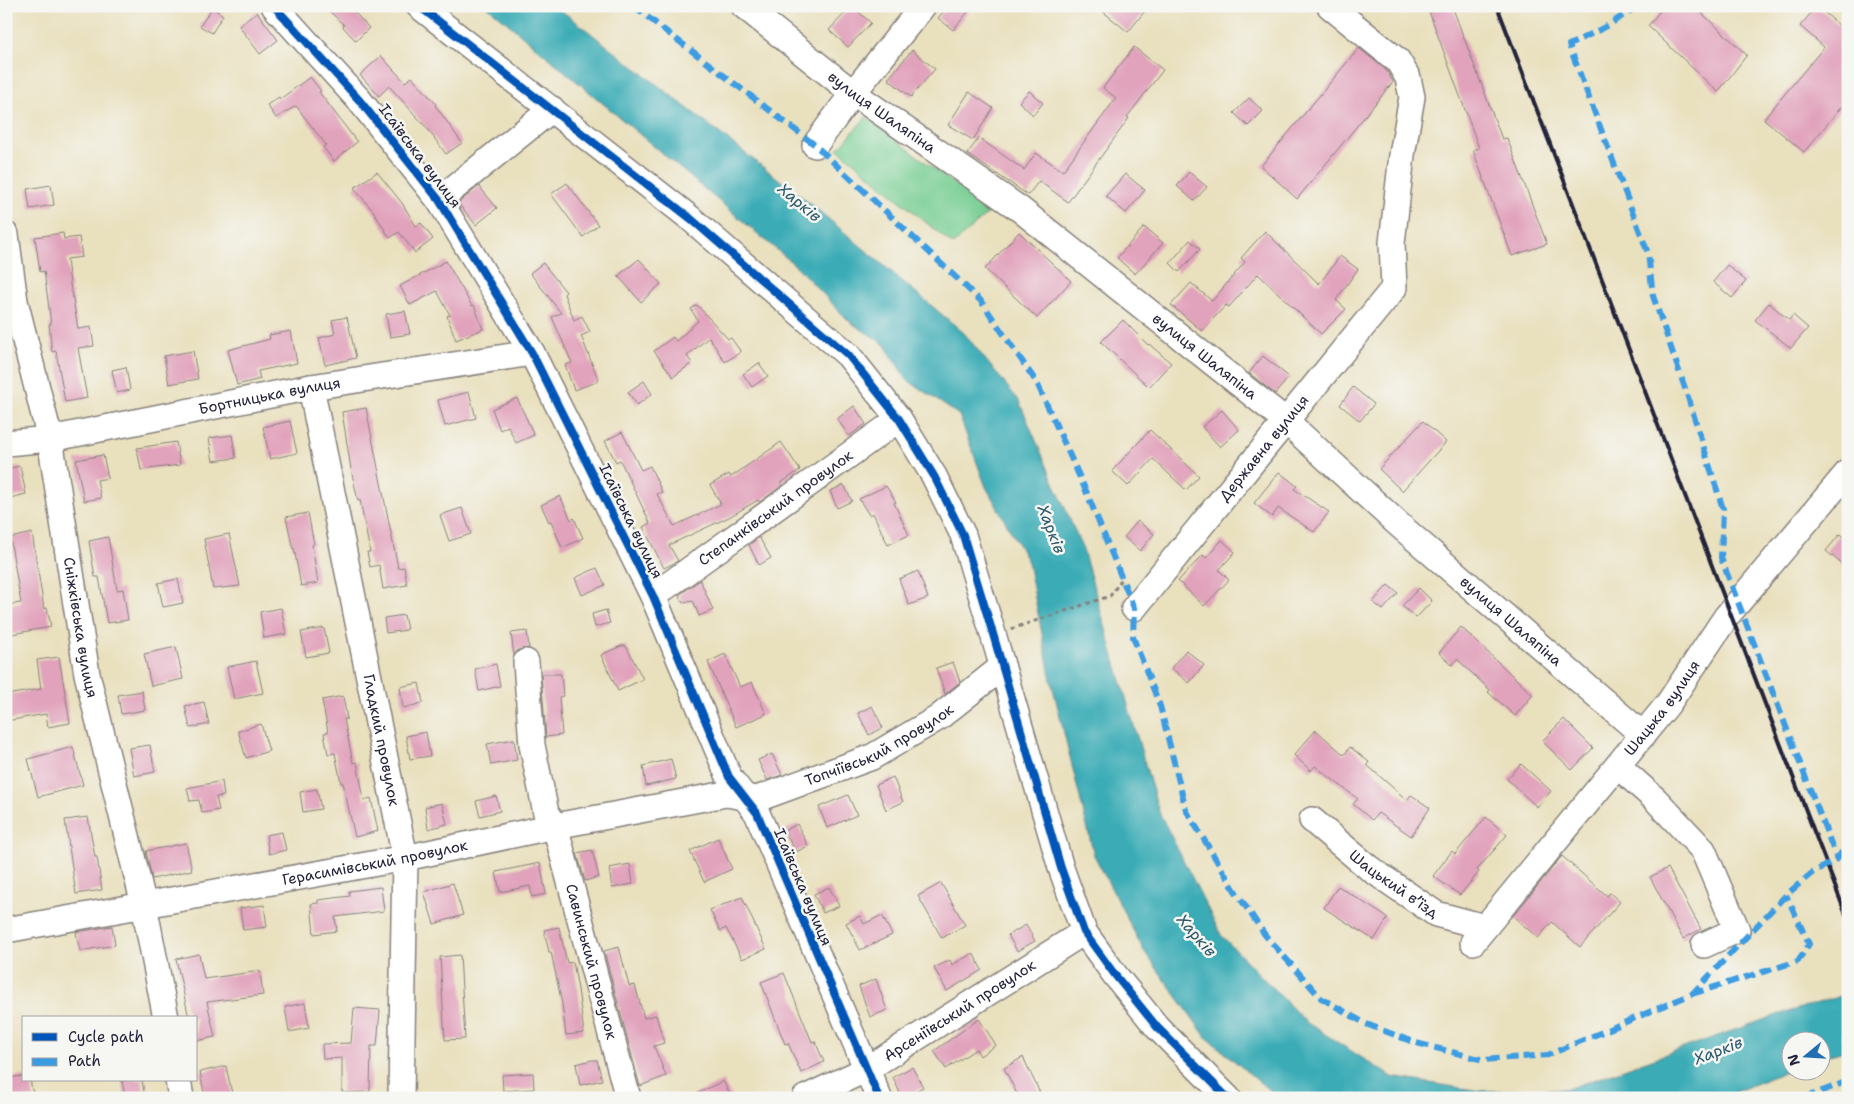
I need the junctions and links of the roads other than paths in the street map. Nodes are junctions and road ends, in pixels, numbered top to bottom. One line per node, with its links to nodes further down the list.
1 (274, 6): 9 (street, Ісаївська вулиця)
2 (419, 6): 7 (street)
3 (744, 6): 6 (street, вулиця Шаляпіна)
4 (923, 6): 6 (street)
5 (1330, 6): 14 (street, Державна вулиця)
6 (853, 93): 8 (street); 14 (street, вулиця Шаляпіна)
7 (552, 109): 9 (street); 13 (street)
8 (815, 144)
9 (440, 200): 11 (street, Ісаївська вулиця)
10 (6, 235): 15 (street, Сніжківська вулиця)
11 (532, 353): 12 (street, Бортницька вулиця); 18 (street, Ісаївська вулиця)
12 (311, 387): 15 (street, Бортницька вулиця); 27 (street, Гладкий провулок)
13 (899, 419): 18 (street, Степанківський провулок); 21 (street)
14 (1286, 421): 19 (street, Державна вулиця); 22 (street, вулиця Шаляпіна)
15 (50, 439): 16 (street, Бортницька вулиця); 28 (street, Сніжківська вулиця)
16 (6, 443)
17 (1848, 472): 22 (street, Шацька вулиця)
18 (653, 596): 24 (street, Ісаївська вулиця)
19 (1134, 608)
20 (526, 662): 26 (street, Савинський провулок)
21 (1002, 667): 24 (street, Топчіївський провулок); 30 (street)
22 (1643, 735): 23 (street, Шацька вулиця)
23 (1618, 766): 31 (street, Шацька вулиця); 32 (street)
24 (743, 796): 26 (street, Герасимівський провулок); 34 (street, Ісаївська вулиця)
25 (1312, 820): 31 (street, Шацький в’їзд)
26 (554, 826): 27 (street, Герасимівський провулок); 38 (street, Савинський провулок)
27 (405, 858): 28 (street, Герасимівський провулок); 37 (street, Гладкий провулок)
28 (144, 905): 29 (street, Герасимівський провулок); 33 (street, Сніжківська вулиця)
29 (6, 930)
30 (1084, 932): 34 (street, Арсеніївський провулок); 41 (street)
31 (1479, 935)
32 (1704, 946)
33 (166, 1016)
34 (867, 1069): 39 (street, Арсеніївський провулок); 40 (street, Ісаївська вулиця)
35 (178, 1082): 36 (street)
36 (181, 1098)
37 (401, 1098)
38 (628, 1098)
39 (805, 1098)
40 (880, 1098)
41 (1228, 1098)

